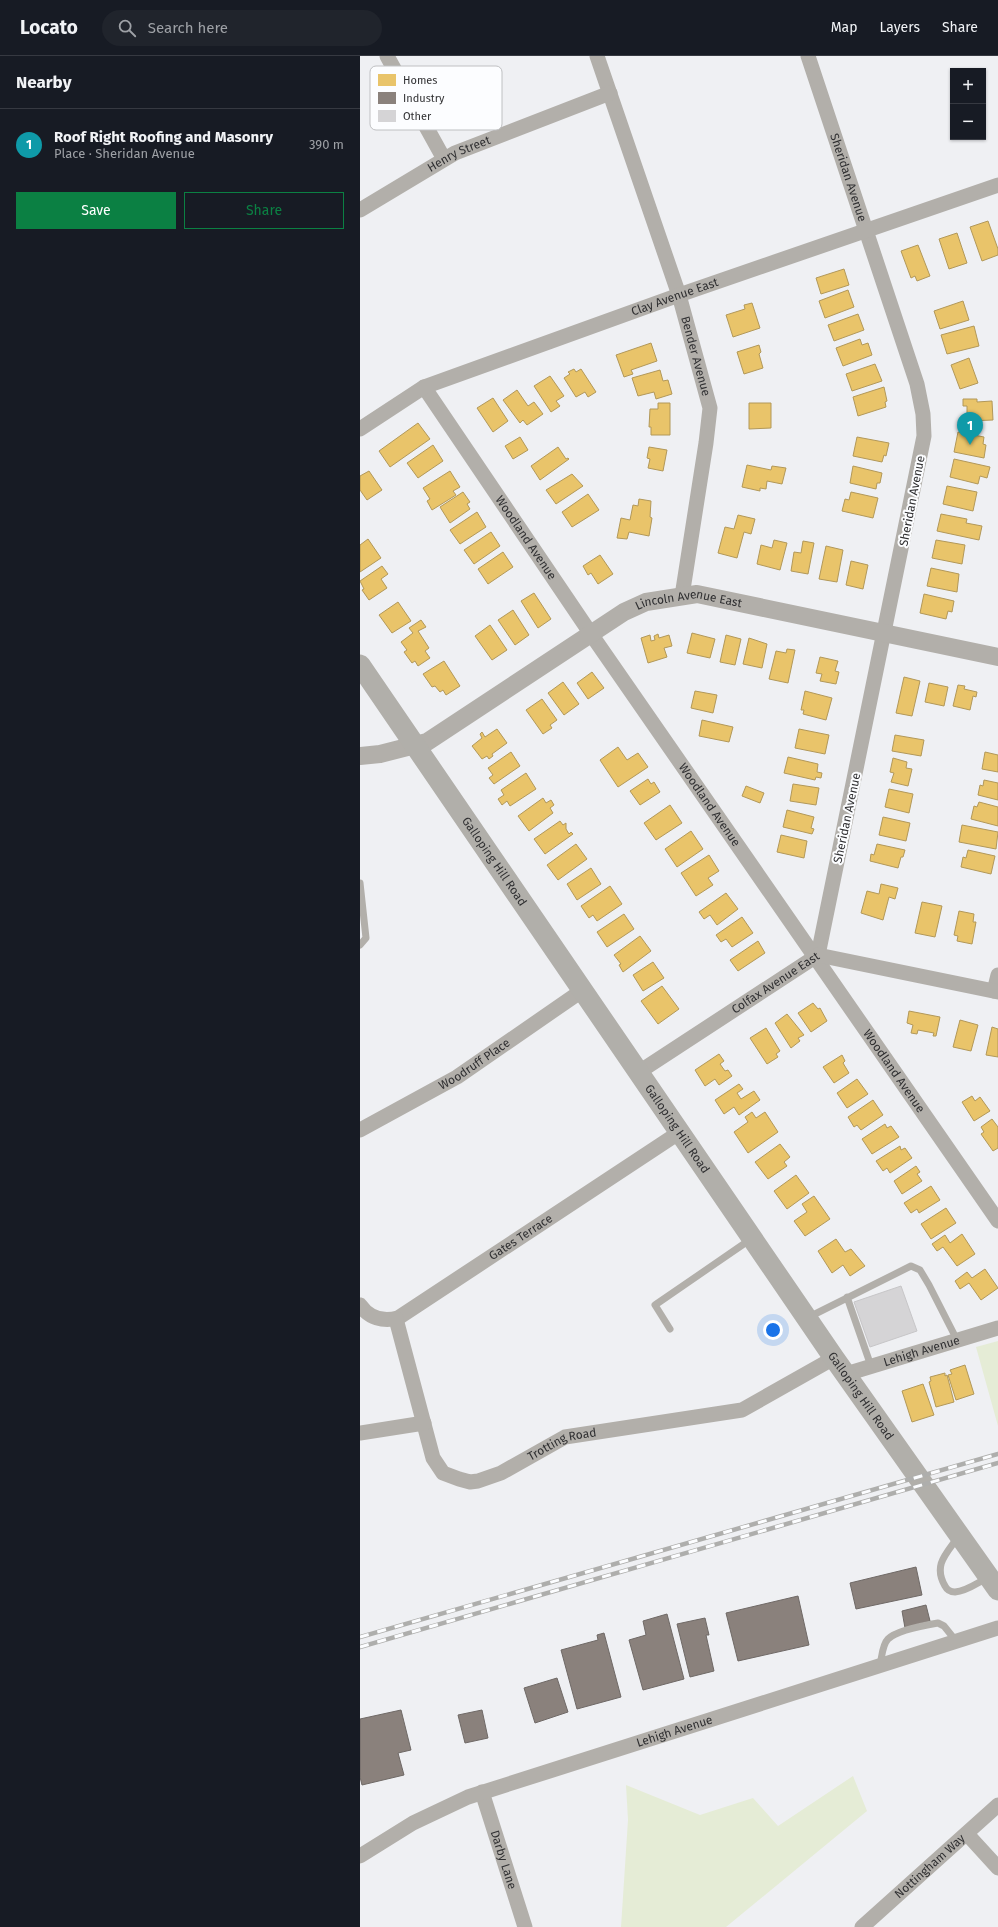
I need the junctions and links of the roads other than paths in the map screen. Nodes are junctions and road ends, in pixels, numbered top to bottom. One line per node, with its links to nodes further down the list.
1 (388, 56): 4 (street)
2 (597, 56): 5 (street, Bender Avenue)
3 (808, 56): 10 (street, Sheridan Avenue)
4 (393, 66)
5 (610, 93): 7 (street, Henry Street); 11 (street, Bender Avenue)
6 (428, 130): 7 (street)
7 (444, 160): 9 (street, Henry Street)
8 (998, 185): 10 (street, Clay Avenue East)
9 (360, 210)
10 (866, 231): 11 (street, Clay Avenue East); 15 (street, Sheridan Avenue)
11 (679, 295): 12 (street, Clay Avenue East); 14 (street, Bender Avenue)
12 (424, 387): 13 (street, Clay Avenue East); 16 (street, Woodland Avenue)
13 (360, 429)
14 (682, 596): 15 (street, Lincoln Avenue East); 16 (street, Lincoln Avenue East)
15 (885, 633): 17 (street, Lincoln Avenue East); 23 (street, Sheridan Avenue)
16 (591, 634): 19 (street, Lincoln Avenue East); 23 (street, Woodland Avenue)
17 (998, 657)
18 (360, 665): 19 (main road, Galloping Hill Road)
19 (415, 745): 20 (street, Lincoln Avenue East); 25 (main road, Galloping Hill Road)
20 (360, 756)
21 (360, 883): 22 (lane)
22 (360, 945)
23 (817, 956): 26 (street, Colfax Avenue East); 27 (street, Colfax Avenue East); 30 (street, Woodland Avenue)
24 (998, 975): 26 (street)
25 (583, 990): 27 (main road, Galloping Hill Road); 28 (street, Woodruff Place)
26 (996, 992)
27 (639, 1072): 29 (main road, Galloping Hill Road)
28 (360, 1130)
29 (680, 1132): 31 (main road, Galloping Hill Road); 35 (street, Gates Terrace)
30 (998, 1221)
31 (753, 1238): 34 (main road, Galloping Hill Road); 37 (lane)
32 (847, 1297): 34 (lane); 38 (lane); 40 (lane)
33 (360, 1305): 35 (street)
34 (807, 1318): 39 (main road, Galloping Hill Road)
35 (396, 1319): 41 (street, Trotting Road)
36 (998, 1328): 38 (street, Lehigh Avenue)
37 (670, 1329)
38 (957, 1340): 40 (street, Lehigh Avenue)
39 (840, 1366): 40 (street, Lehigh Avenue); 41 (street, Trotting Road); 43 (main road, Galloping Hill Road)
40 (871, 1366)
41 (424, 1423): 42 (street)
42 (360, 1433)
43 (960, 1535): 44 (main road, Galloping Hill Road); 44 (lane)
44 (993, 1584)
45 (998, 1628): 46 (street, Lehigh Avenue)
46 (956, 1641): 47 (street, Lehigh Avenue); 47 (lane)
47 (880, 1666): 48 (street, Lehigh Avenue)
48 (482, 1792): 51 (street, Lehigh Avenue); 53 (street, Darby Lane)
49 (998, 1805): 50 (street, Nottingham Way)
50 (967, 1834): 52 (street); 54 (street, Nottingham Way)
51 (360, 1856)
52 (998, 1868)
53 (525, 1927)
54 (862, 1927)

